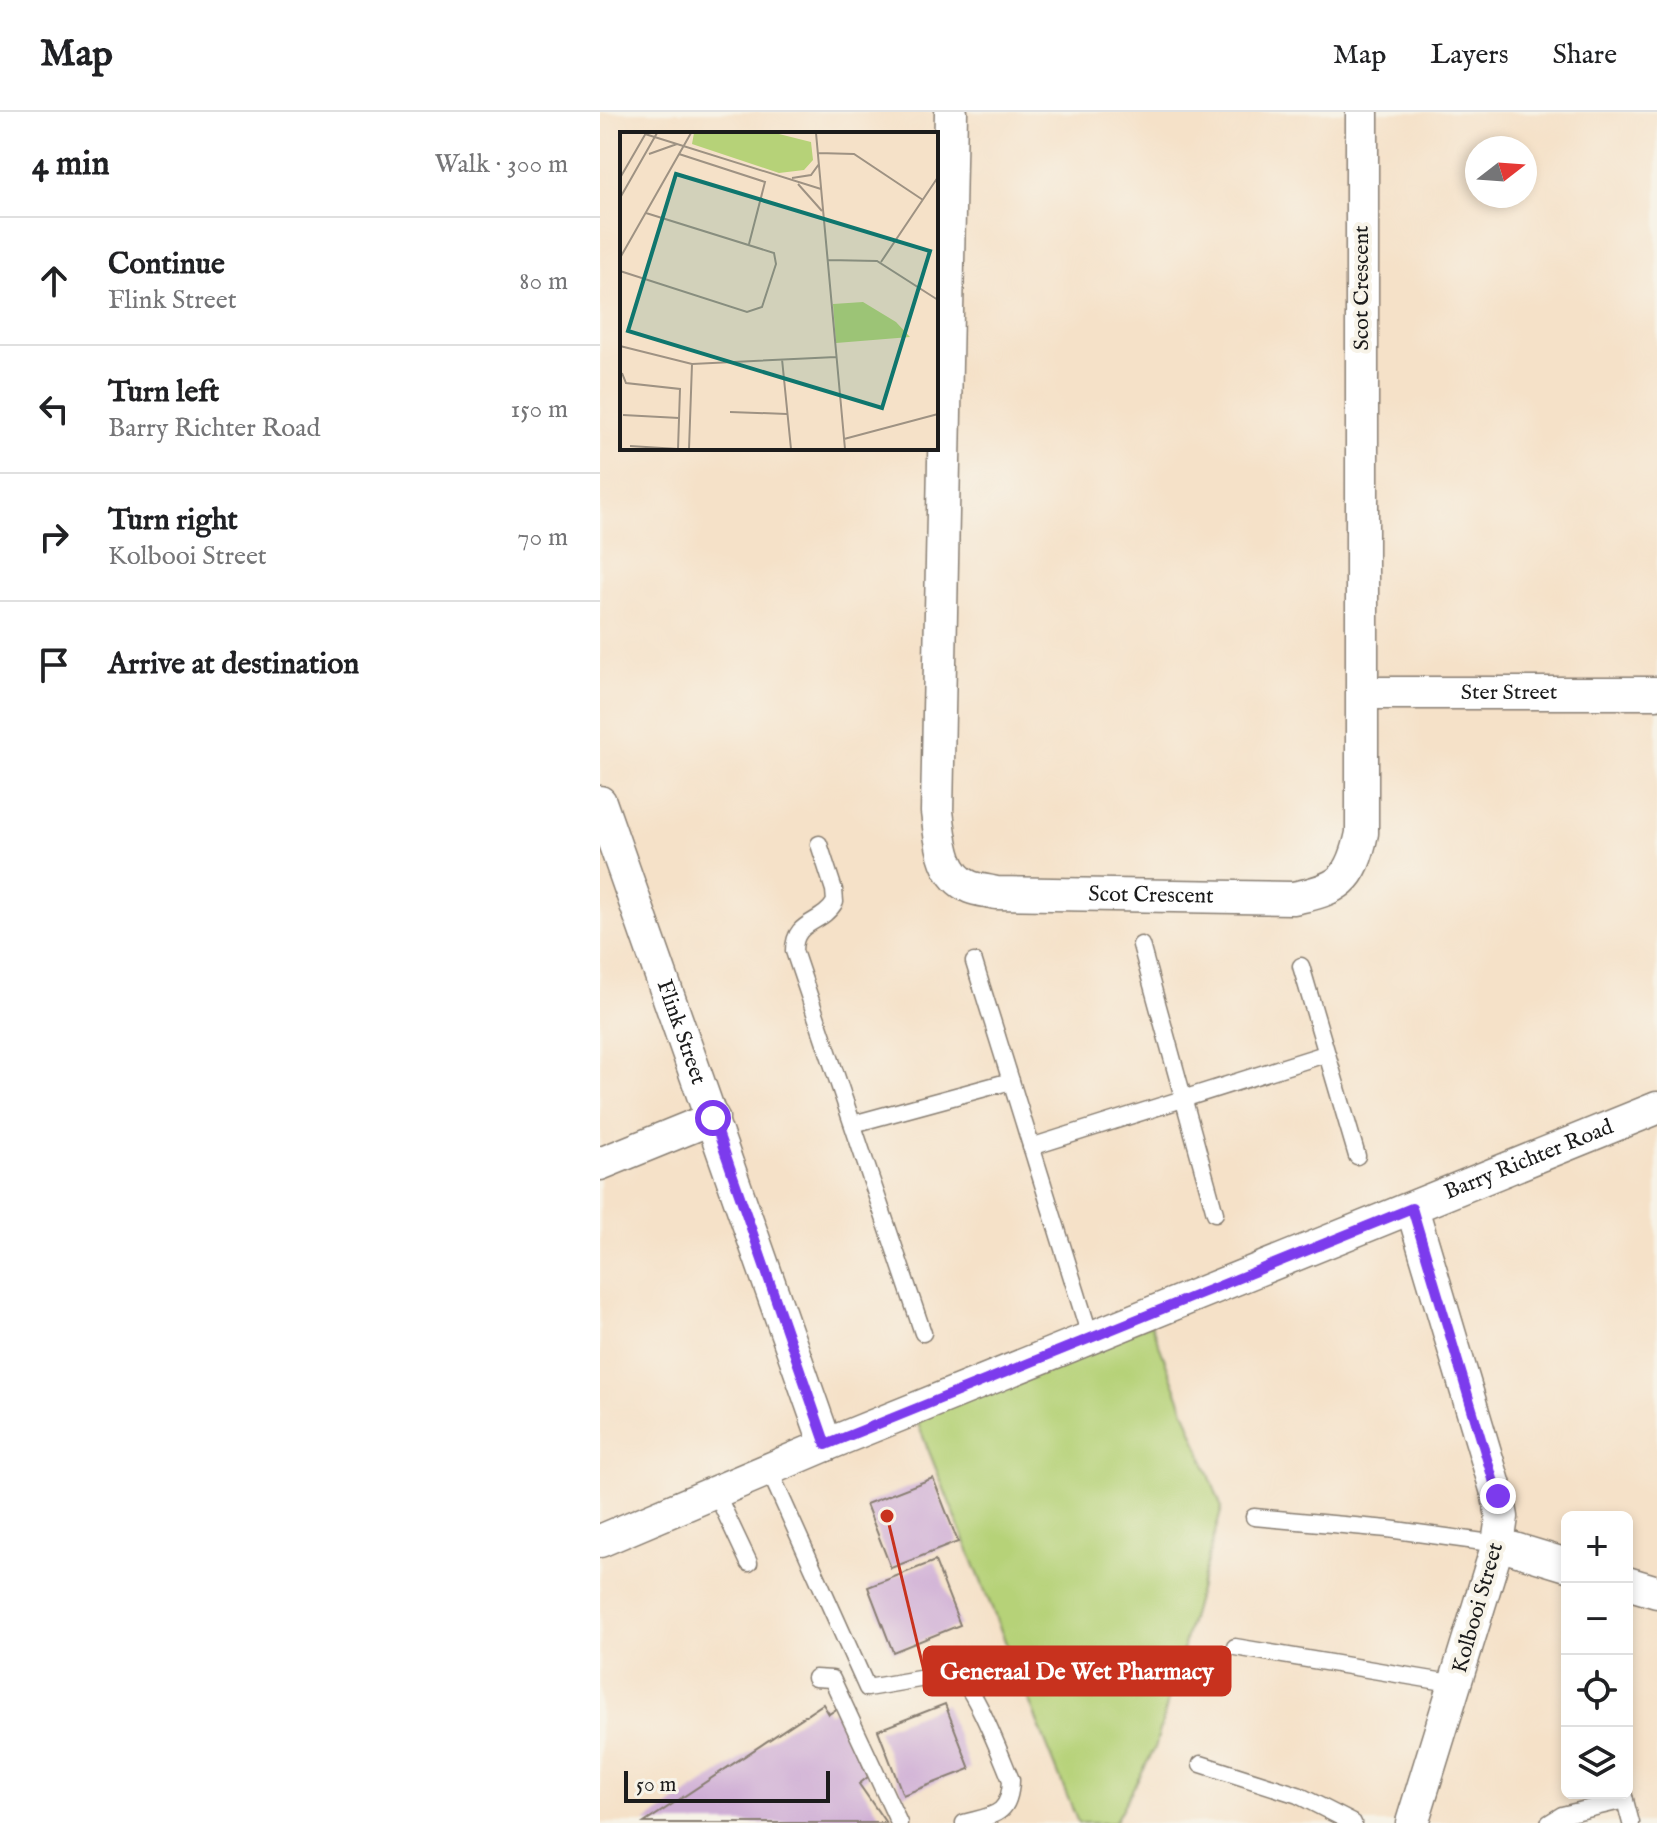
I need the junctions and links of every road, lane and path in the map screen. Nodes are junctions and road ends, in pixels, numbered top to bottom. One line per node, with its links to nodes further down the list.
1 (951, 112): 3 (street, Scot Crescent)
2 (1362, 112): 3 (street, Scot Crescent)
3 (1363, 693): 4 (street, Ster Street)
4 (1657, 693)
5 (600, 802): 14 (street, Flink Street)
6 (819, 844): 15 (lane)
7 (1141, 945): 12 (lane)
8 (974, 962): 11 (lane)
9 (1301, 966): 10 (lane)
10 (1325, 1054): 12 (lane); 17 (lane)
11 (1011, 1081): 15 (lane); 16 (lane)
12 (1182, 1099): 16 (lane); 20 (lane)
13 (1657, 1108): 19 (street, Barry Richter Road)
14 (713, 1118): 18 (street); 23 (street, Flink Street)
15 (853, 1124): 21 (lane)
16 (1031, 1147): 22 (lane)
17 (1357, 1156)
18 (600, 1164)
19 (1412, 1208): 22 (street, Barry Richter Road); 28 (street, Kolbooi Street)
20 (1215, 1213)
21 (923, 1333)
22 (1091, 1339): 23 (street, Barry Richter Road)
23 (826, 1445): 24 (street, Barry Richter Road)
24 (769, 1470): 25 (street, Barry Richter Road); 40 (lane)
25 (716, 1493): 27 (street, Barry Richter Road); 29 (lane)
26 (1254, 1517): 28 (lane)
27 (600, 1541)
28 (1498, 1544): 30 (street); 35 (street, Kolbooi Street)
29 (749, 1563)
30 (1561, 1563)
31 (1633, 1585): 32 (street)
32 (1657, 1592)
33 (1235, 1647): 35 (lane)
34 (815, 1678): 39 (lane)
35 (1457, 1684): 42 (street, Kolbooi Street)
36 (1201, 1764): 41 (lane)
37 (1617, 1799): 43 (lane)
38 (1625, 1799): 44 (lane)
39 (899, 1823)
40 (964, 1823)
41 (1353, 1823)
42 (1412, 1823)
43 (1549, 1823)
44 (1631, 1823)

